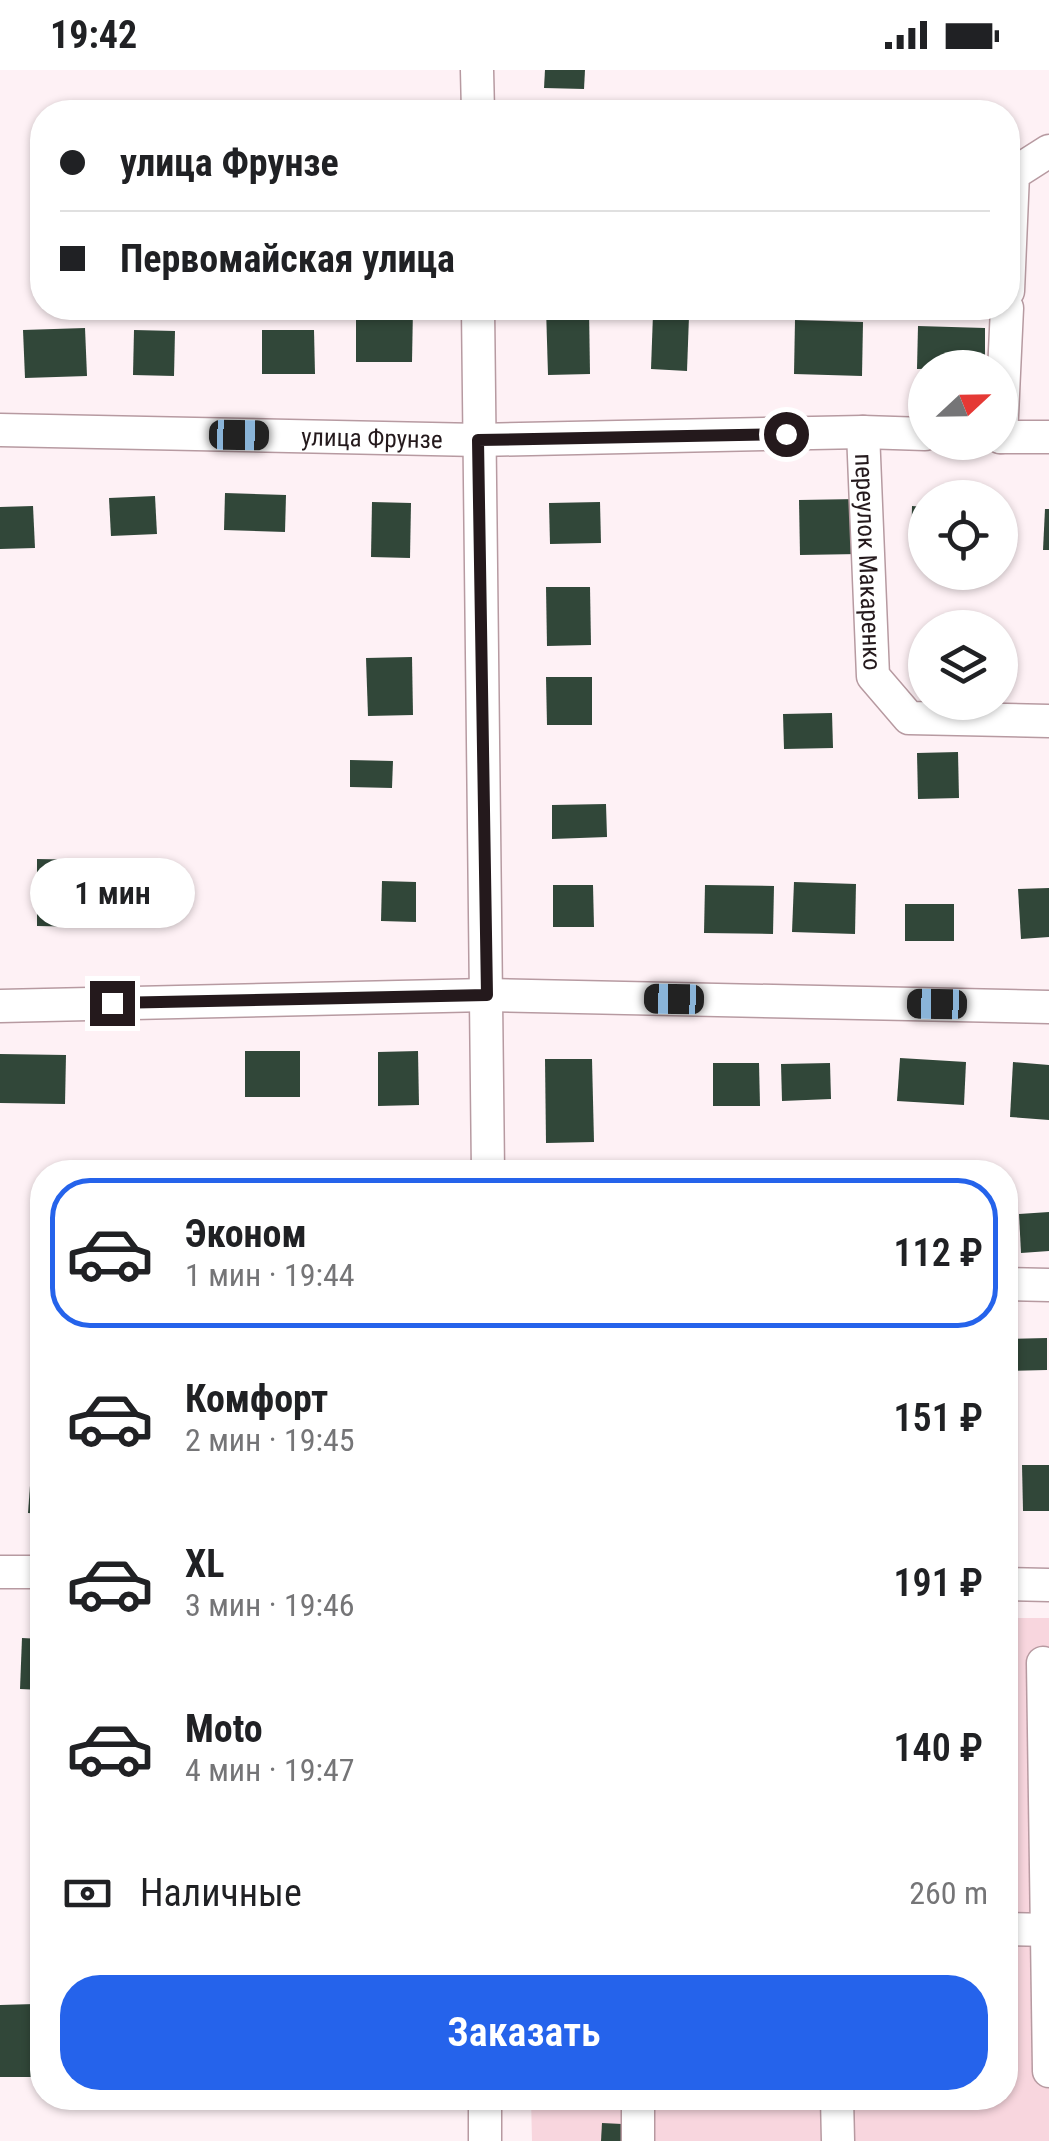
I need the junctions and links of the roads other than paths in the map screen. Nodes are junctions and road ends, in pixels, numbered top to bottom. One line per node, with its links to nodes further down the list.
1 (478, 70): 2 (street)
2 (478, 100)
3 (1049, 150): 4 (street)
4 (1020, 169)
5 (478, 320): 13 (street)
6 (1006, 320): 7 (street)
7 (1005, 350)
8 (0, 430): 13 (street, улица Фрунзе)
9 (863, 432): 10 (street, улица Фрунзе); 13 (street, улица Фрунзе); 14 (street, переулок Макаренко)
10 (908, 433)
11 (1018, 437): 12 (street)
12 (1049, 437)
13 (478, 440): 15 (street)
14 (1049, 721)
15 (487, 995): 16 (street); 17 (street); 18 (street)
16 (0, 1006)
17 (1049, 1007)
18 (488, 1160)
19 (1018, 1284): 20 (street)
20 (1049, 1285)
21 (0, 1572): 22 (street)
22 (30, 1572)
23 (1018, 1584): 24 (street)
24 (1049, 1584)
25 (1043, 1663): 27 (street)
26 (1018, 1930): 27 (street)
27 (1048, 1930): 28 (street)
28 (1049, 2070)
29 (486, 2110): 32 (street)
30 (638, 2110): 33 (street)
31 (837, 2110): 34 (street)
32 (485, 2141)
33 (638, 2141)
34 (838, 2141)

